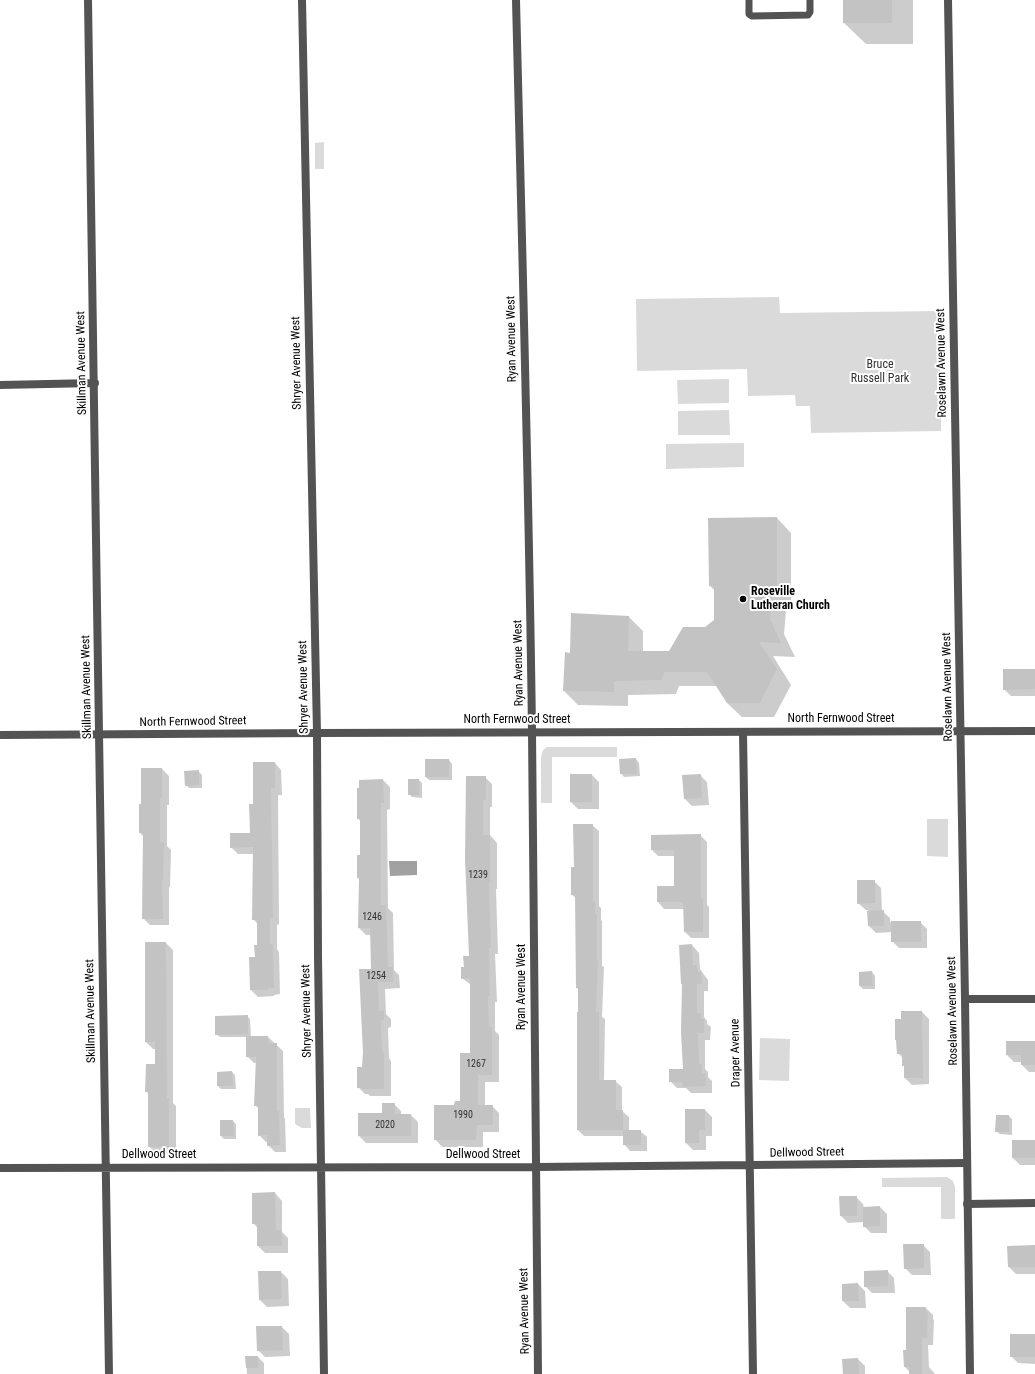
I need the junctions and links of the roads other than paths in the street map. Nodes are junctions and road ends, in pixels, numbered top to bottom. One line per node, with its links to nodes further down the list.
1 (88, 0): 7 (street, Skillman Avenue West)
2 (302, 0): 13 (street, Shryer Avenue West)
3 (516, 0): 11 (street, Ryan Avenue West)
4 (749, 0): 5 (lane)
5 (810, 0)
6 (948, 0): 9 (street, Roselawn Avenue West)
7 (95, 383): 8 (street); 15 (street, Skillman Avenue West)
8 (0, 384)
9 (961, 731): 10 (street, North Fernwood Street); 12 (street, North Fernwood Street); 16 (street, Roselawn Avenue West)
10 (1035, 731)
11 (532, 732): 12 (street, North Fernwood Street); 13 (street, North Fernwood Street); 22 (street, Ryan Avenue West)
12 (743, 732): 19 (street, Draper Avenue)
13 (317, 733): 15 (street, North Fernwood Street); 21 (street, Shryer Avenue West)
14 (0, 735): 15 (street, North Fernwood Street)
15 (99, 735): 20 (street, Skillman Avenue West)
16 (965, 999): 17 (street); 18 (street, Roselawn Avenue West)
17 (1035, 999)
18 (967, 1163): 19 (street, Dellwood Street); 25 (street, Roselawn Avenue West)
19 (750, 1166): 22 (street, Dellwood Street); 29 (street, Draper Avenue)
20 (105, 1167): 21 (street, Dellwood Street); 23 (street, Dellwood Street); 26 (street, Skillman Avenue West)
21 (320, 1167): 22 (street, Dellwood Street); 27 (street, Shryer Avenue West)
22 (535, 1167): 28 (street, Ryan Avenue West)
23 (0, 1168)
24 (1035, 1203): 25 (street)
25 (967, 1204): 30 (street, Roselawn Avenue West)
26 (109, 1374)
27 (324, 1374)
28 (538, 1374)
29 (753, 1374)
30 (970, 1374)

